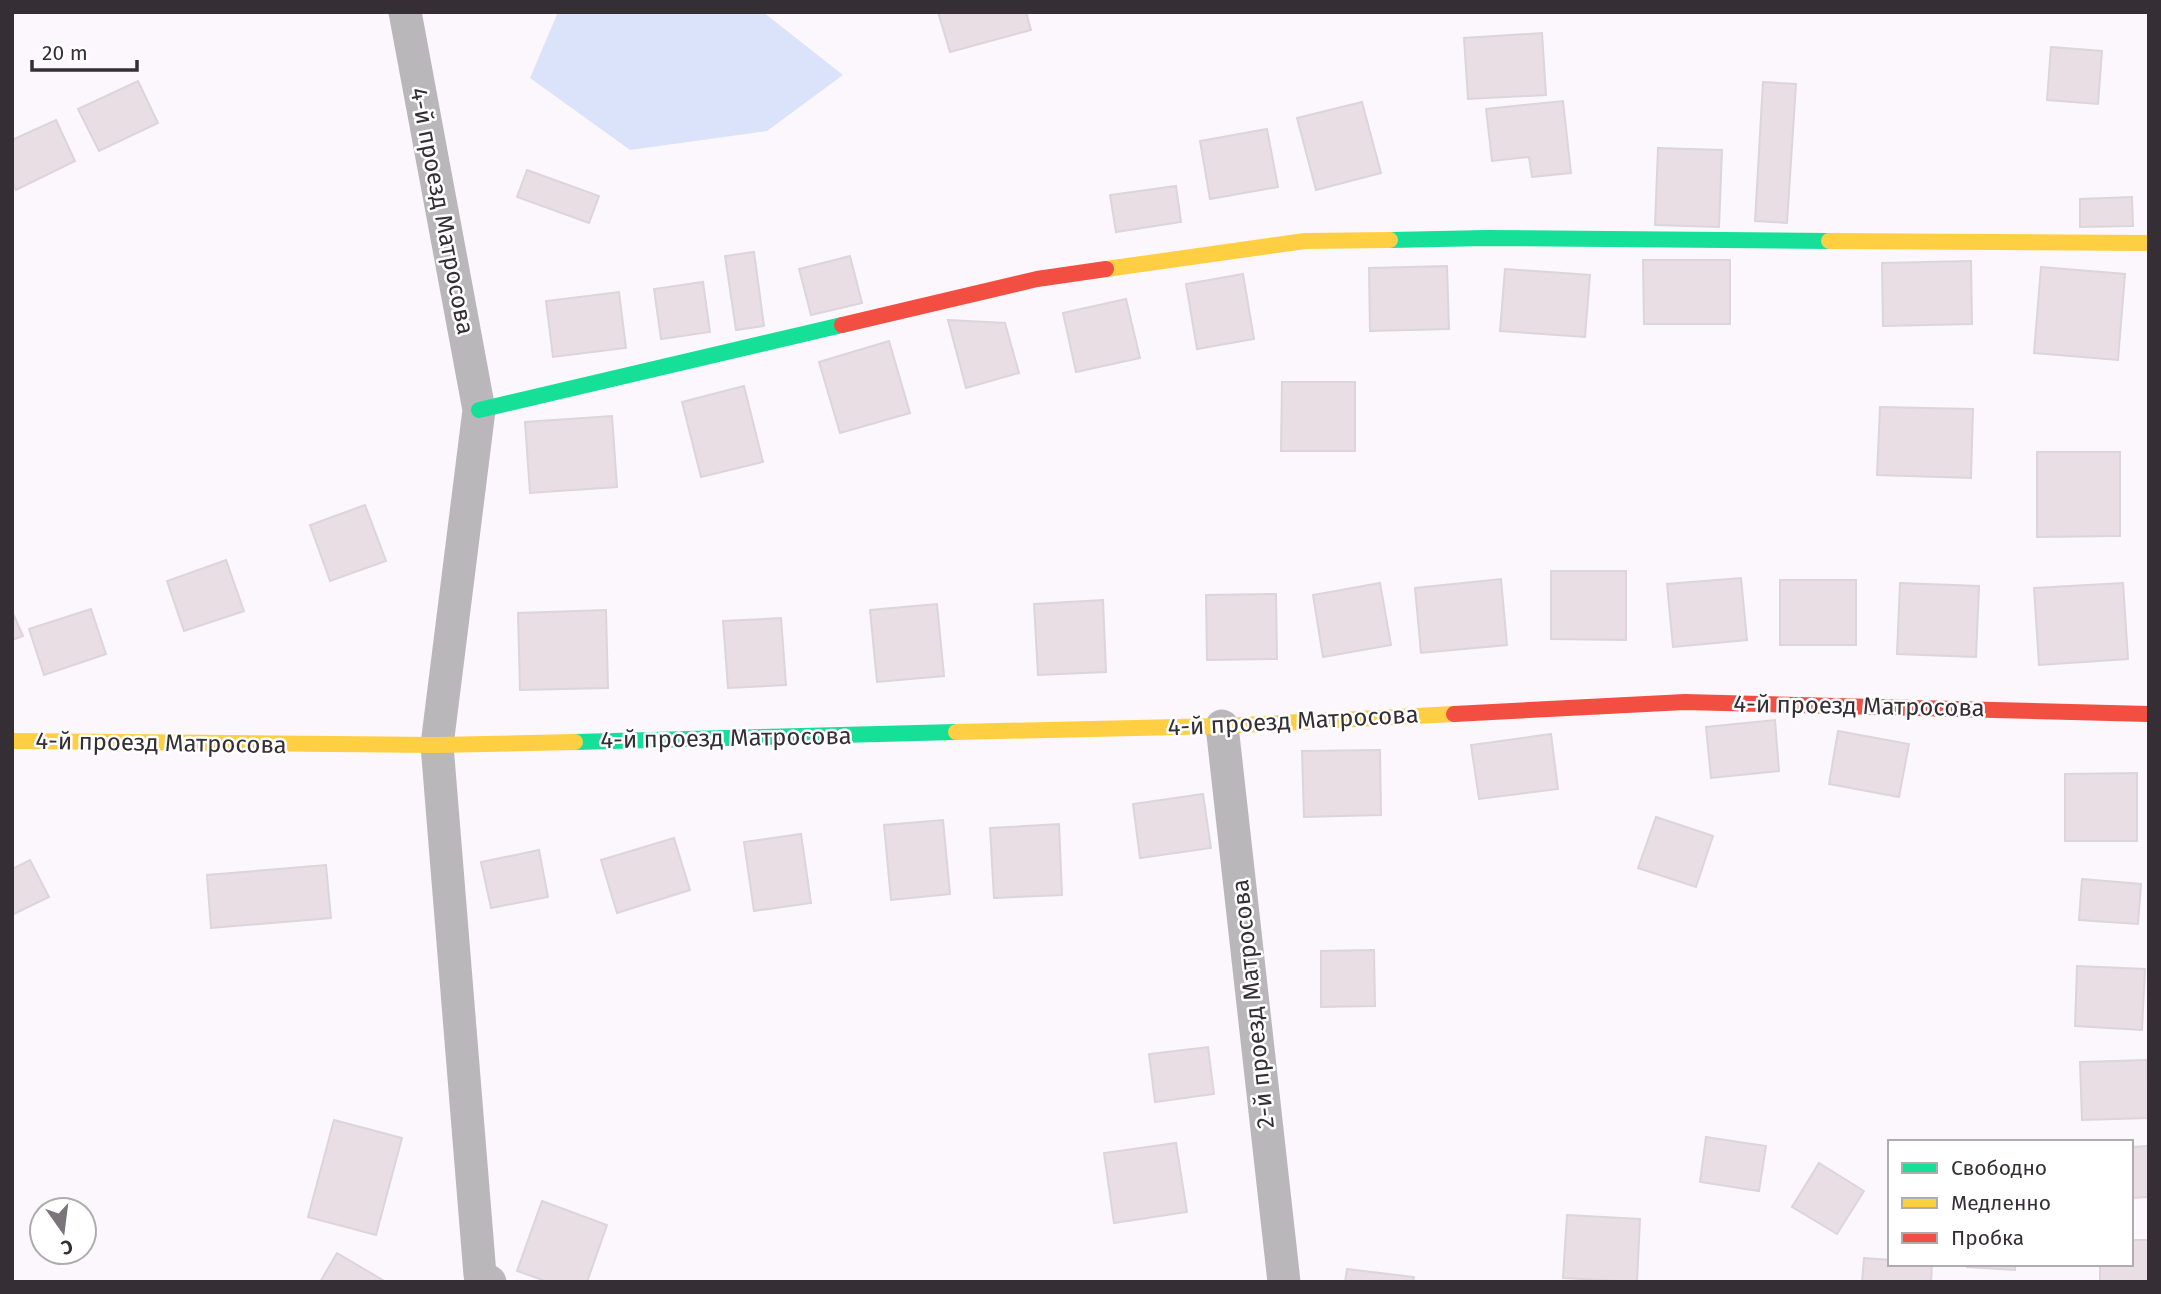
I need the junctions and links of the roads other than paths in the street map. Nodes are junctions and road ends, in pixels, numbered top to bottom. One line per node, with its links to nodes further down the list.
1 (405, 12): 3 (street, 4-й проезд Матросова)
2 (2149, 243): 3 (street)
3 (479, 410): 7 (street, 4-й проезд Матросова)
4 (2149, 714): 5 (street, 4-й проезд Матросова)
5 (1222, 726): 7 (street, 4-й проезд Матросова); 9 (street, 2-й проезд Матросова)
6 (12, 741): 7 (street, 4-й проезд Матросова)
7 (437, 746): 8 (street, 4-й проезд Матросова)
8 (490, 1282)
9 (1284, 1282)

